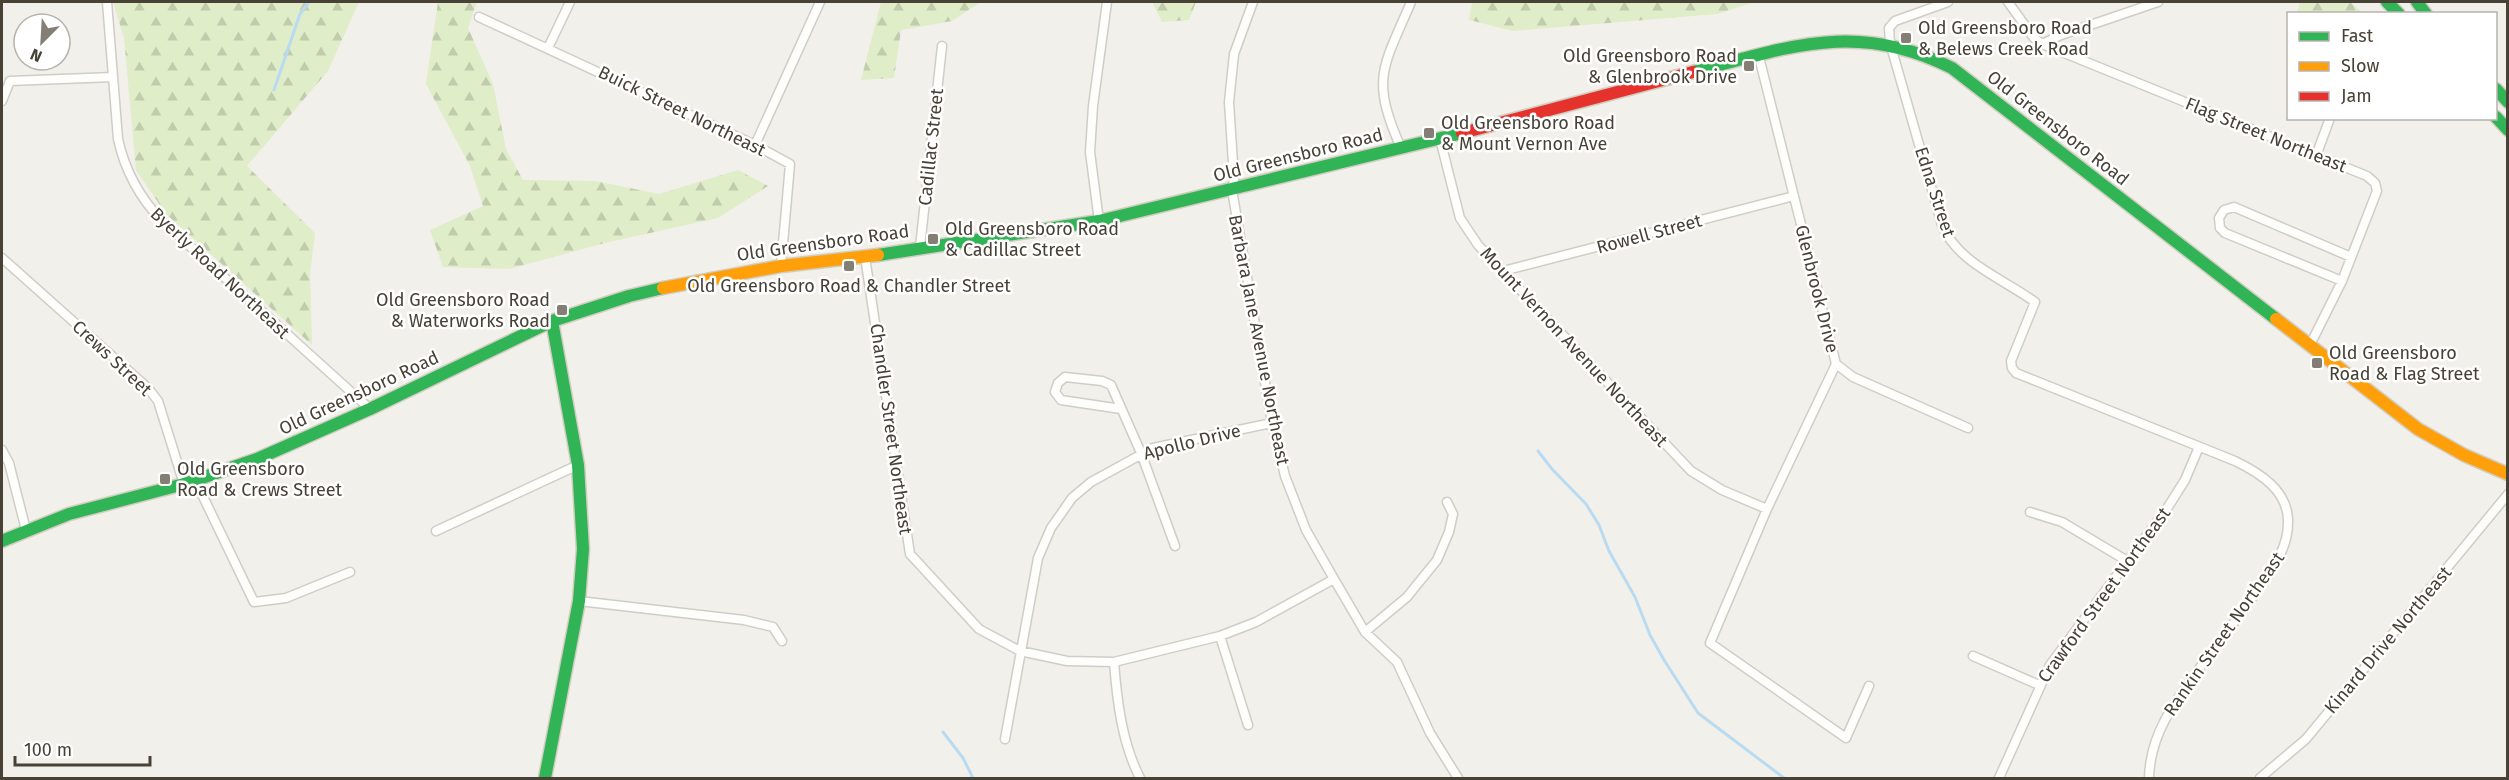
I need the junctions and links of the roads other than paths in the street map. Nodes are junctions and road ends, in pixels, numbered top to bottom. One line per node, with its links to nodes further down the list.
1 (107, 2): 16 (street, Byerly Road Northeast)
2 (570, 2): 14 (street)
3 (820, 2): 24 (street)
4 (1107, 2): 29 (street)
5 (1253, 2): 27 (street, Barbara Jane Avenue Northeast)
6 (1411, 2): 25 (street)
7 (1948, 2): 11 (street)
8 (2008, 2): 12 (street, Flag Street Northeast)
9 (2158, 2): 12 (street)
10 (479, 17): 14 (street, Buick Street Northeast)
11 (1890, 43): 15 (main road, Old Greensboro Road); 38 (main road, Old Greensboro Road); 40 (street, Edna Street)
12 (2042, 44): 26 (street, Flag Street Northeast)
13 (942, 46): 30 (street, Cadillac Street)
14 (548, 48): 24 (street, Buick Street Northeast)
15 (1759, 57): 23 (main road, Old Greensboro Road); 28 (street, Glenbrook Drive)
16 (112, 77): 18 (street); 41 (street, Byerly Road Northeast)
17 (2497, 90): 19 (main road)
18 (2, 101)
19 (2508, 102)
20 (2497, 118): 22 (main road)
21 (2330, 120): 26 (street)
22 (2508, 130)
23 (1440, 139): 25 (main road, Old Greensboro Road); 35 (street, Mount Vernon Avenue Northeast)
24 (755, 145): 34 (street, Buick Street Northeast)
25 (1401, 148): 27 (main road, Old Greensboro Road)
26 (2316, 156): 32 (street, Flag Street Northeast)
27 (1232, 190): 29 (main road, Old Greensboro Road); 43 (street, Barbara Jane Avenue Northeast)
28 (1794, 196): 35 (street, Rowell Street); 39 (street, Glenbrook Drive)
29 (1099, 221): 30 (main road, Old Greensboro Road)
30 (920, 247): 31 (main road, Old Greensboro Road)
31 (866, 257): 34 (main road, Old Greensboro Road); 66 (street, Chandler Street Northeast)
32 (2351, 257): 36 (street, Flag Street Northeast); 36 (street)
33 (2, 258): 50 (street, Crews Street)
34 (782, 266): 37 (main road, Old Greensboro Road)
35 (1503, 270): 53 (street, Mount Vernon Avenue Northeast)
36 (2342, 281): 38 (street, Flag Street Northeast)
37 (552, 321): 41 (main road, Old Greensboro Road); 48 (main road)
38 (2310, 345): 49 (main road, Old Greensboro Road)
39 (1836, 364): 44 (street); 53 (street, Glenbrook Drive)
40 (2016, 373): 45 (street, Rankin Street Northeast)
41 (370, 409): 50 (main road, Old Greensboro Road)
42 (1121, 409): 42 (street); 47 (street)
43 (1272, 423): 47 (street, Apollo Drive); 61 (street, Barbara Jane Avenue Northeast)
44 (1968, 428)
45 (2199, 447): 59 (street, Crawford Street Northeast); 77 (street, Rankin Street Northeast)
46 (2, 450): 55 (street)
47 (1141, 453): 58 (street); 66 (street, Apollo Drive)
48 (578, 465): 56 (street); 62 (main road)
49 (2508, 474)
50 (190, 482): 55 (main road, Old Greensboro Road); 60 (street, Crews Street)
51 (2508, 494): 78 (street, Kinard Drive Northeast)
52 (1447, 502): 63 (street)
53 (1767, 508): 69 (street, Glenbrook Drive)
54 (2030, 512): 59 (street)
55 (26, 530): 57 (main road, Old Greensboro Road)
56 (436, 531)
57 (2, 541)
58 (1175, 546)
59 (2129, 562): 70 (street, Crawford Street Northeast)
60 (350, 572)
61 (1334, 579): 63 (street, Barbara Jane Avenue Northeast); 64 (street, Chandler Street Northeast)
62 (579, 601): 65 (street); 73 (main road)
63 (1365, 632): 75 (street, Barbara Jane Avenue Northeast)
64 (1220, 636): 68 (street, Chandler Street Northeast); 71 (street)
65 (782, 641)
66 (1020, 651): 68 (street, Chandler Street Northeast); 72 (street, Apollo Drive)
67 (1973, 656): 70 (street)
68 (1114, 662): 74 (street)
69 (1869, 686)
70 (2039, 686): 76 (street, Crawford Street Northeast)
71 (1248, 725)
72 (1005, 739)
73 (545, 778)
74 (1140, 778)
75 (1456, 778)
76 (1999, 778)
77 (2149, 778)
78 (2260, 778)

